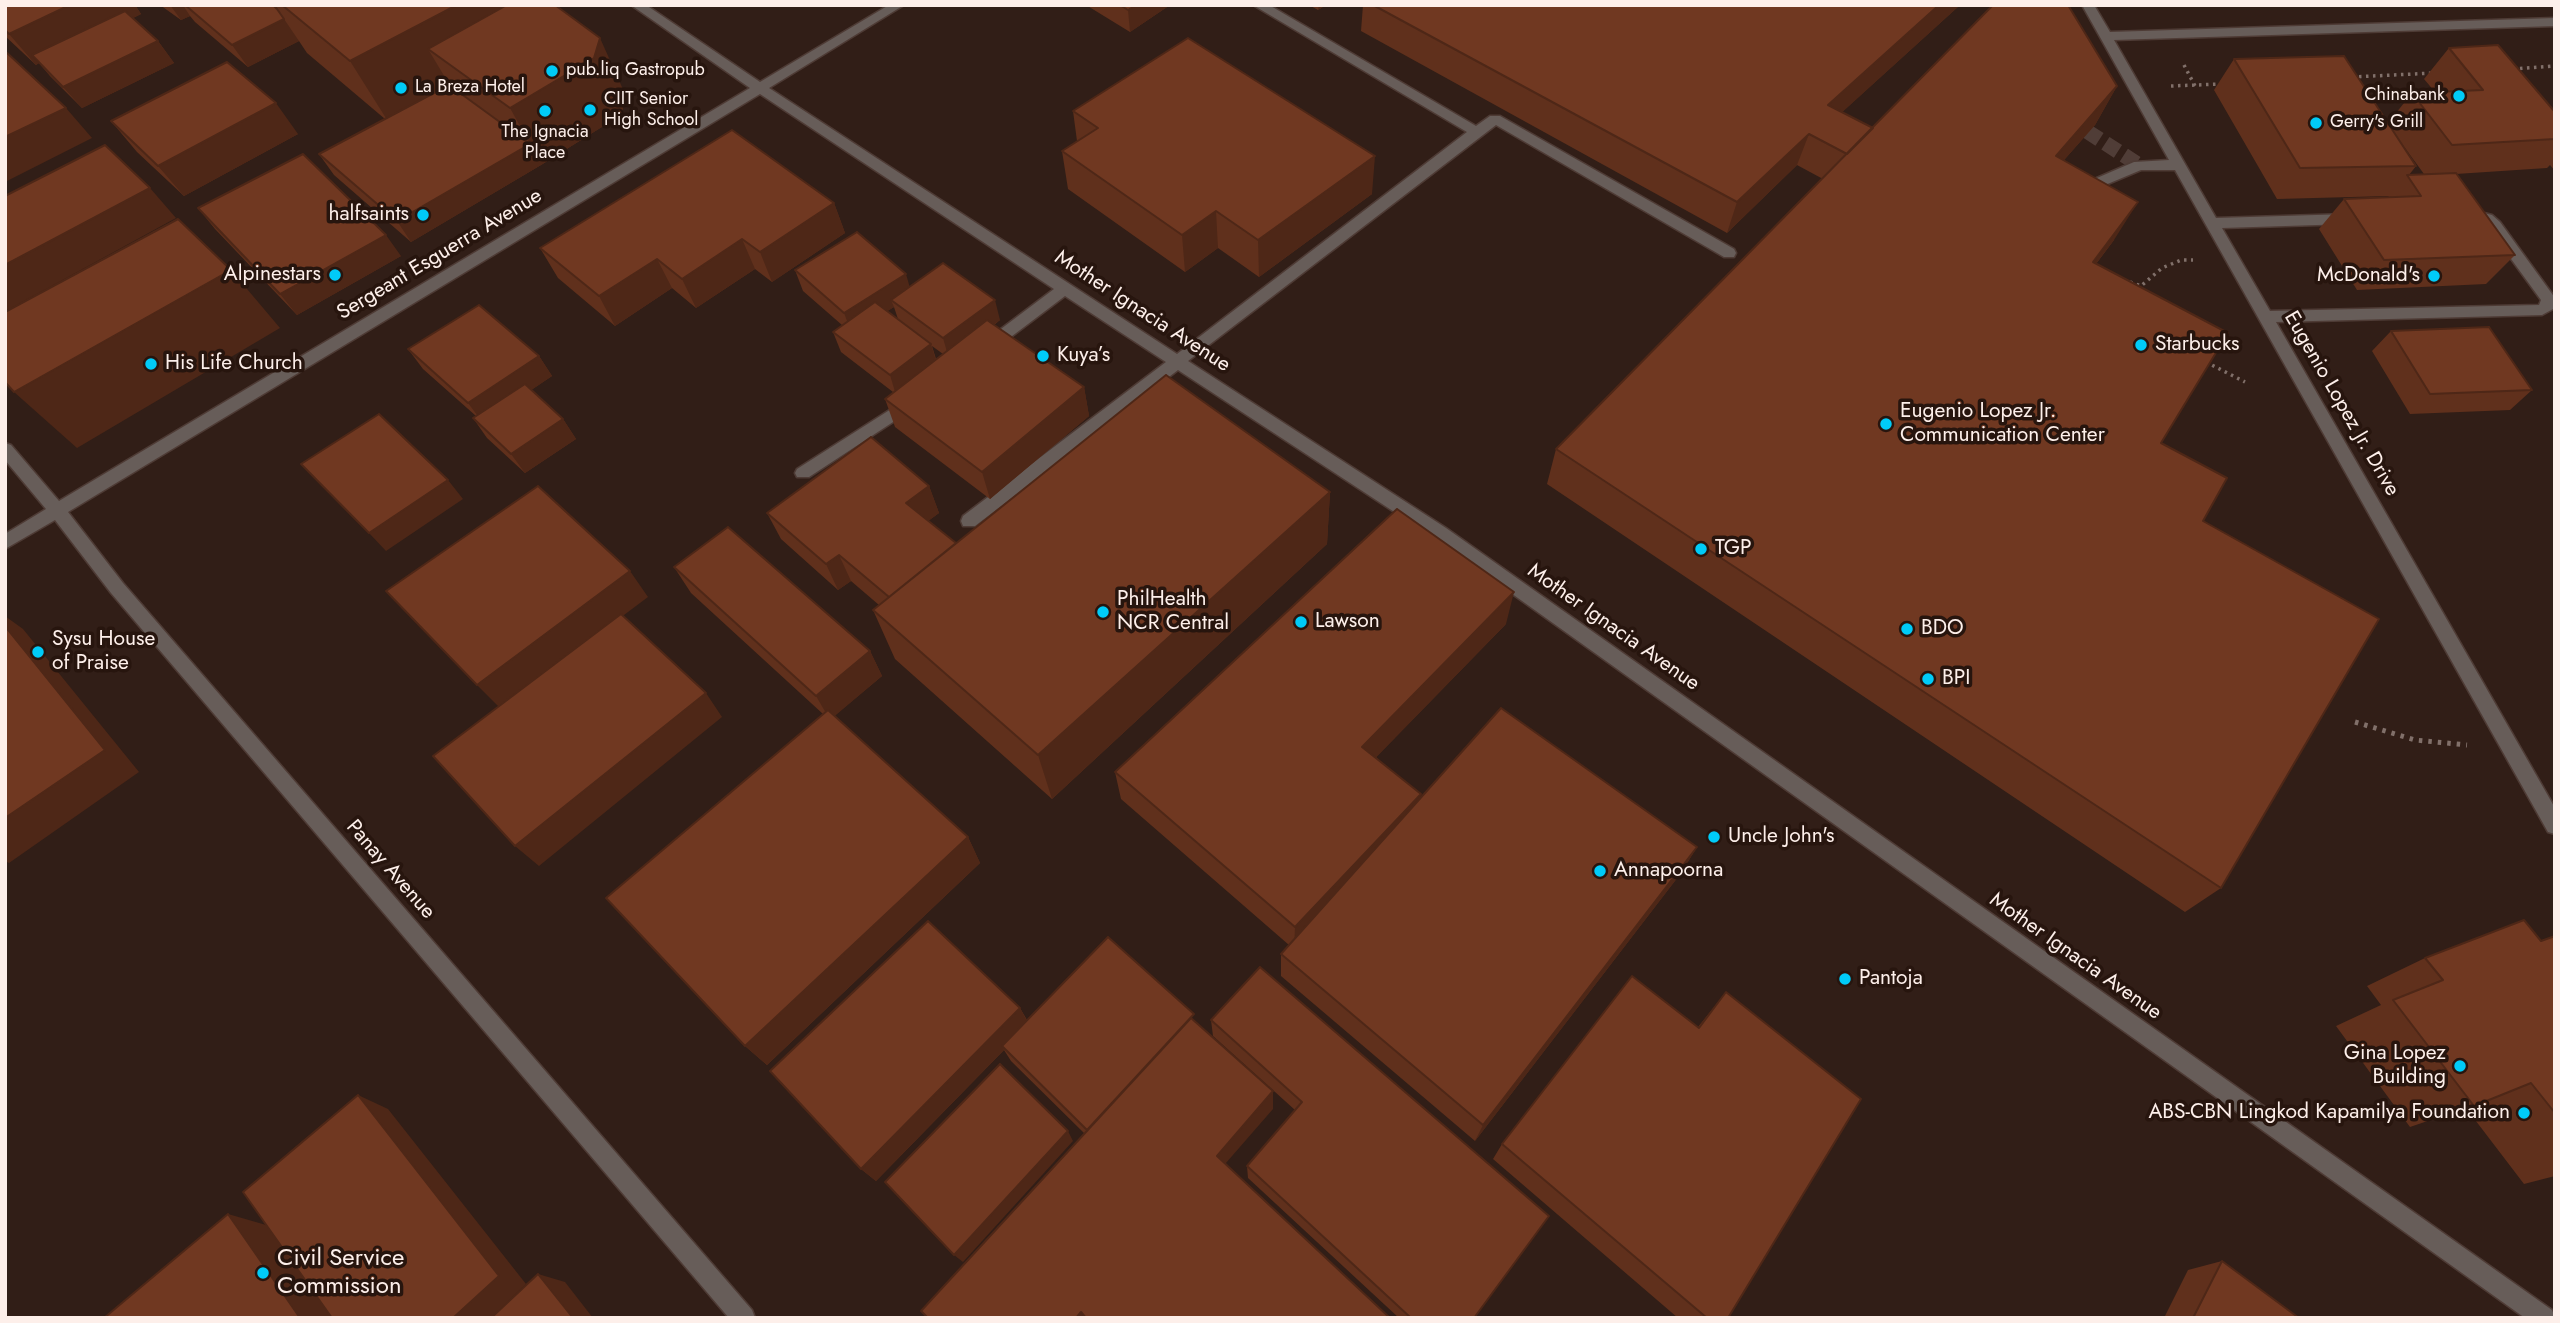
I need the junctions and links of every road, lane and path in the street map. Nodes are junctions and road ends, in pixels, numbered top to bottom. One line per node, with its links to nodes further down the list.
1 (637, 5): 13 (street, Mother Ignacia Avenue)
2 (898, 5): 13 (street, Sergeant Esguerra Avenue)
3 (1259, 5): 14 (street)
4 (2088, 5): 6 (street, Eugenio Lopez Jr. Drive)
5 (2555, 22): 6 (street)
6 (2108, 36): 15 (street, Eugenio Lopez Jr. Drive)
7 (2555, 66): 8 (path)
8 (2513, 69)
9 (2444, 72): 10 (path)
10 (2347, 77)
11 (2222, 84): 12 (path)
12 (2195, 86)
13 (760, 89): 24 (street, Mother Ignacia Avenue); 34 (street, Sergeant Esguerra Avenue)
14 (1477, 132): 20 (street); 29 (street)
15 (2178, 164): 16 (street); 19 (street, Eugenio Lopez Jr. Drive)
16 (2066, 195)
17 (2462, 215): 26 (street)
18 (2365, 219): 19 (street)
19 (2212, 223): 21 (street, Eugenio Lopez Jr. Drive)
20 (1729, 253)
21 (2234, 260): 23 (path); 26 (street, Eugenio Lopez Jr. Drive)
22 (2128, 282): 23 (path)
23 (2141, 286): 25 (path)
24 (1064, 289): 28 (street); 29 (street, Mother Ignacia Avenue)
25 (2144, 298)
26 (2267, 317): 39 (street, Eugenio Lopez Jr. Drive)
27 (2199, 358): 30 (path)
28 (971, 360)
29 (1178, 362): 35 (street); 41 (street, Mother Ignacia Avenue)
30 (2245, 382)
31 (919, 397): 33 (street)
32 (5, 450): 34 (street, Panay Avenue)
33 (803, 472)
34 (58, 511): 36 (street, Sergeant Esguerra Avenue); 40 (street, Panay Avenue)
35 (969, 521)
36 (5, 542)
37 (2355, 722): 38 (path)
38 (2446, 743)
39 (2555, 826)
40 (744, 1318)
41 (2544, 1318)

